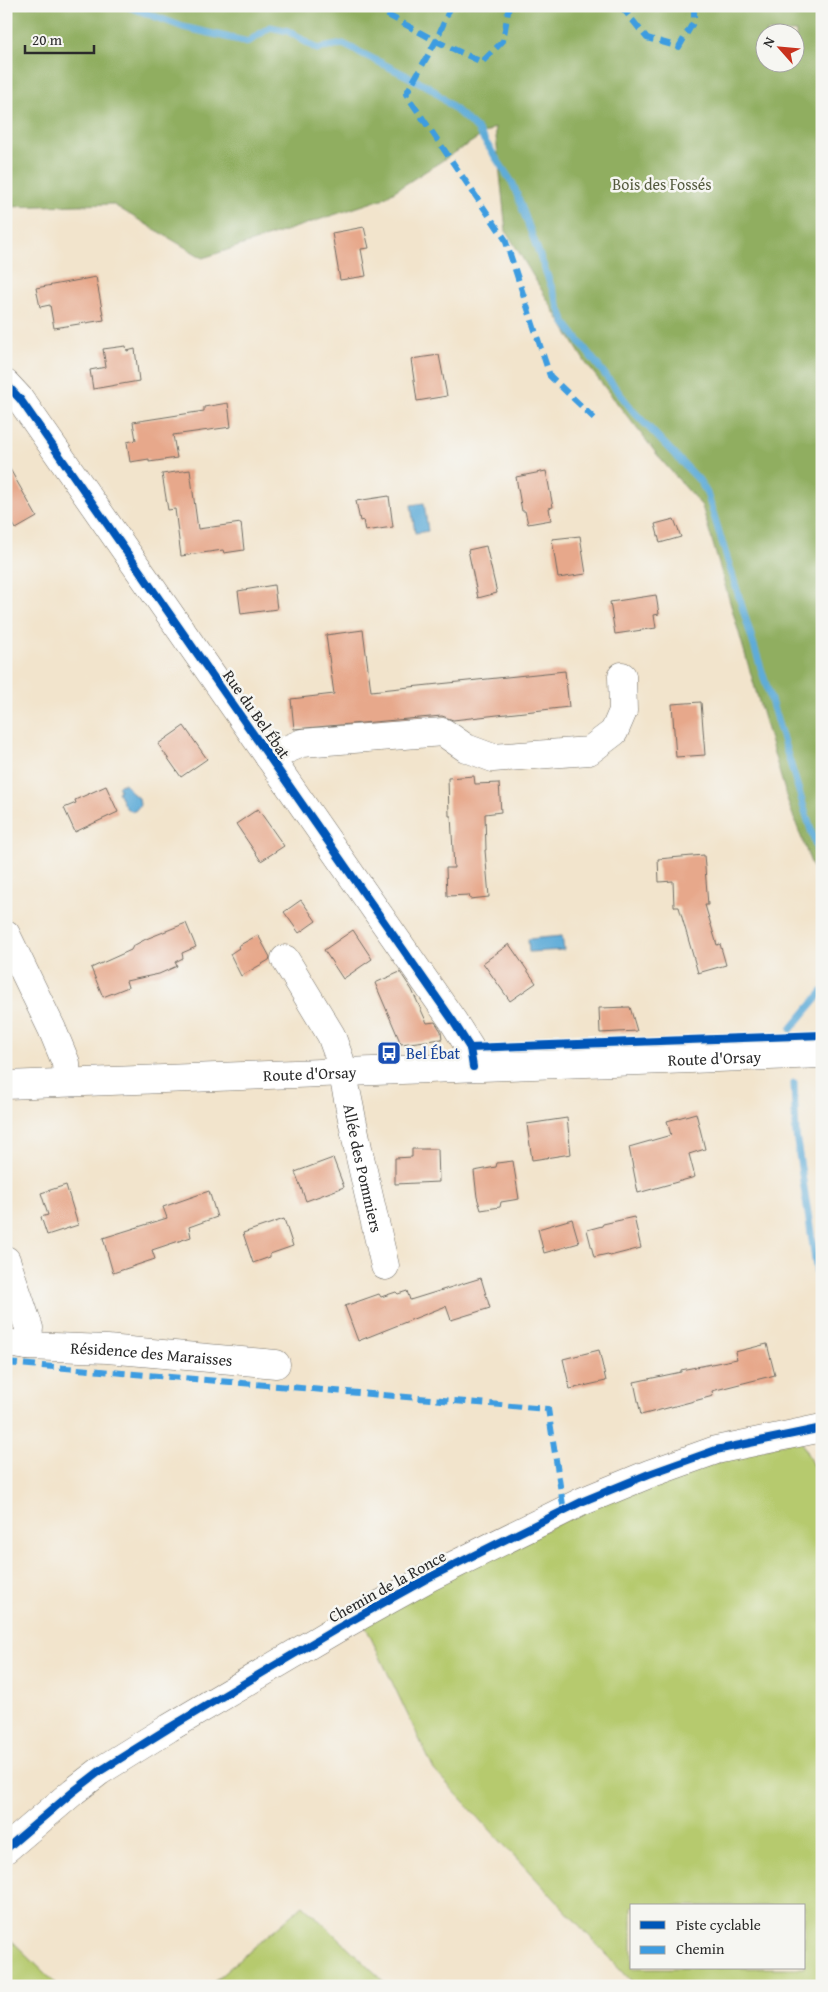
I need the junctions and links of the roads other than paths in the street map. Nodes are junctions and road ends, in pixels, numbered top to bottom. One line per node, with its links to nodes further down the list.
1 (11, 397): 3 (street, Rue du Bel Ébat)
2 (622, 676): 3 (street)
3 (269, 757): 7 (street, Rue du Bel Ébat)
4 (6, 934): 9 (street)
5 (286, 959): 8 (street, Allée des Pommiers)
6 (822, 1054): 7 (street, Route d'Orsay)
7 (473, 1067): 8 (street, Route d'Orsay)
8 (342, 1072): 9 (street, Route d'Orsay); 12 (street, Allée des Pommiers)
9 (67, 1082): 10 (street, Route d'Orsay)
10 (6, 1085)
11 (6, 1260): 13 (street, Résidence des Maraisses)
12 (385, 1266)
13 (16, 1345): 14 (street, Résidence des Maraisses)
14 (276, 1364)
15 (822, 1428): 16 (street, Chemin de la Ronce)
16 (6, 1849)

